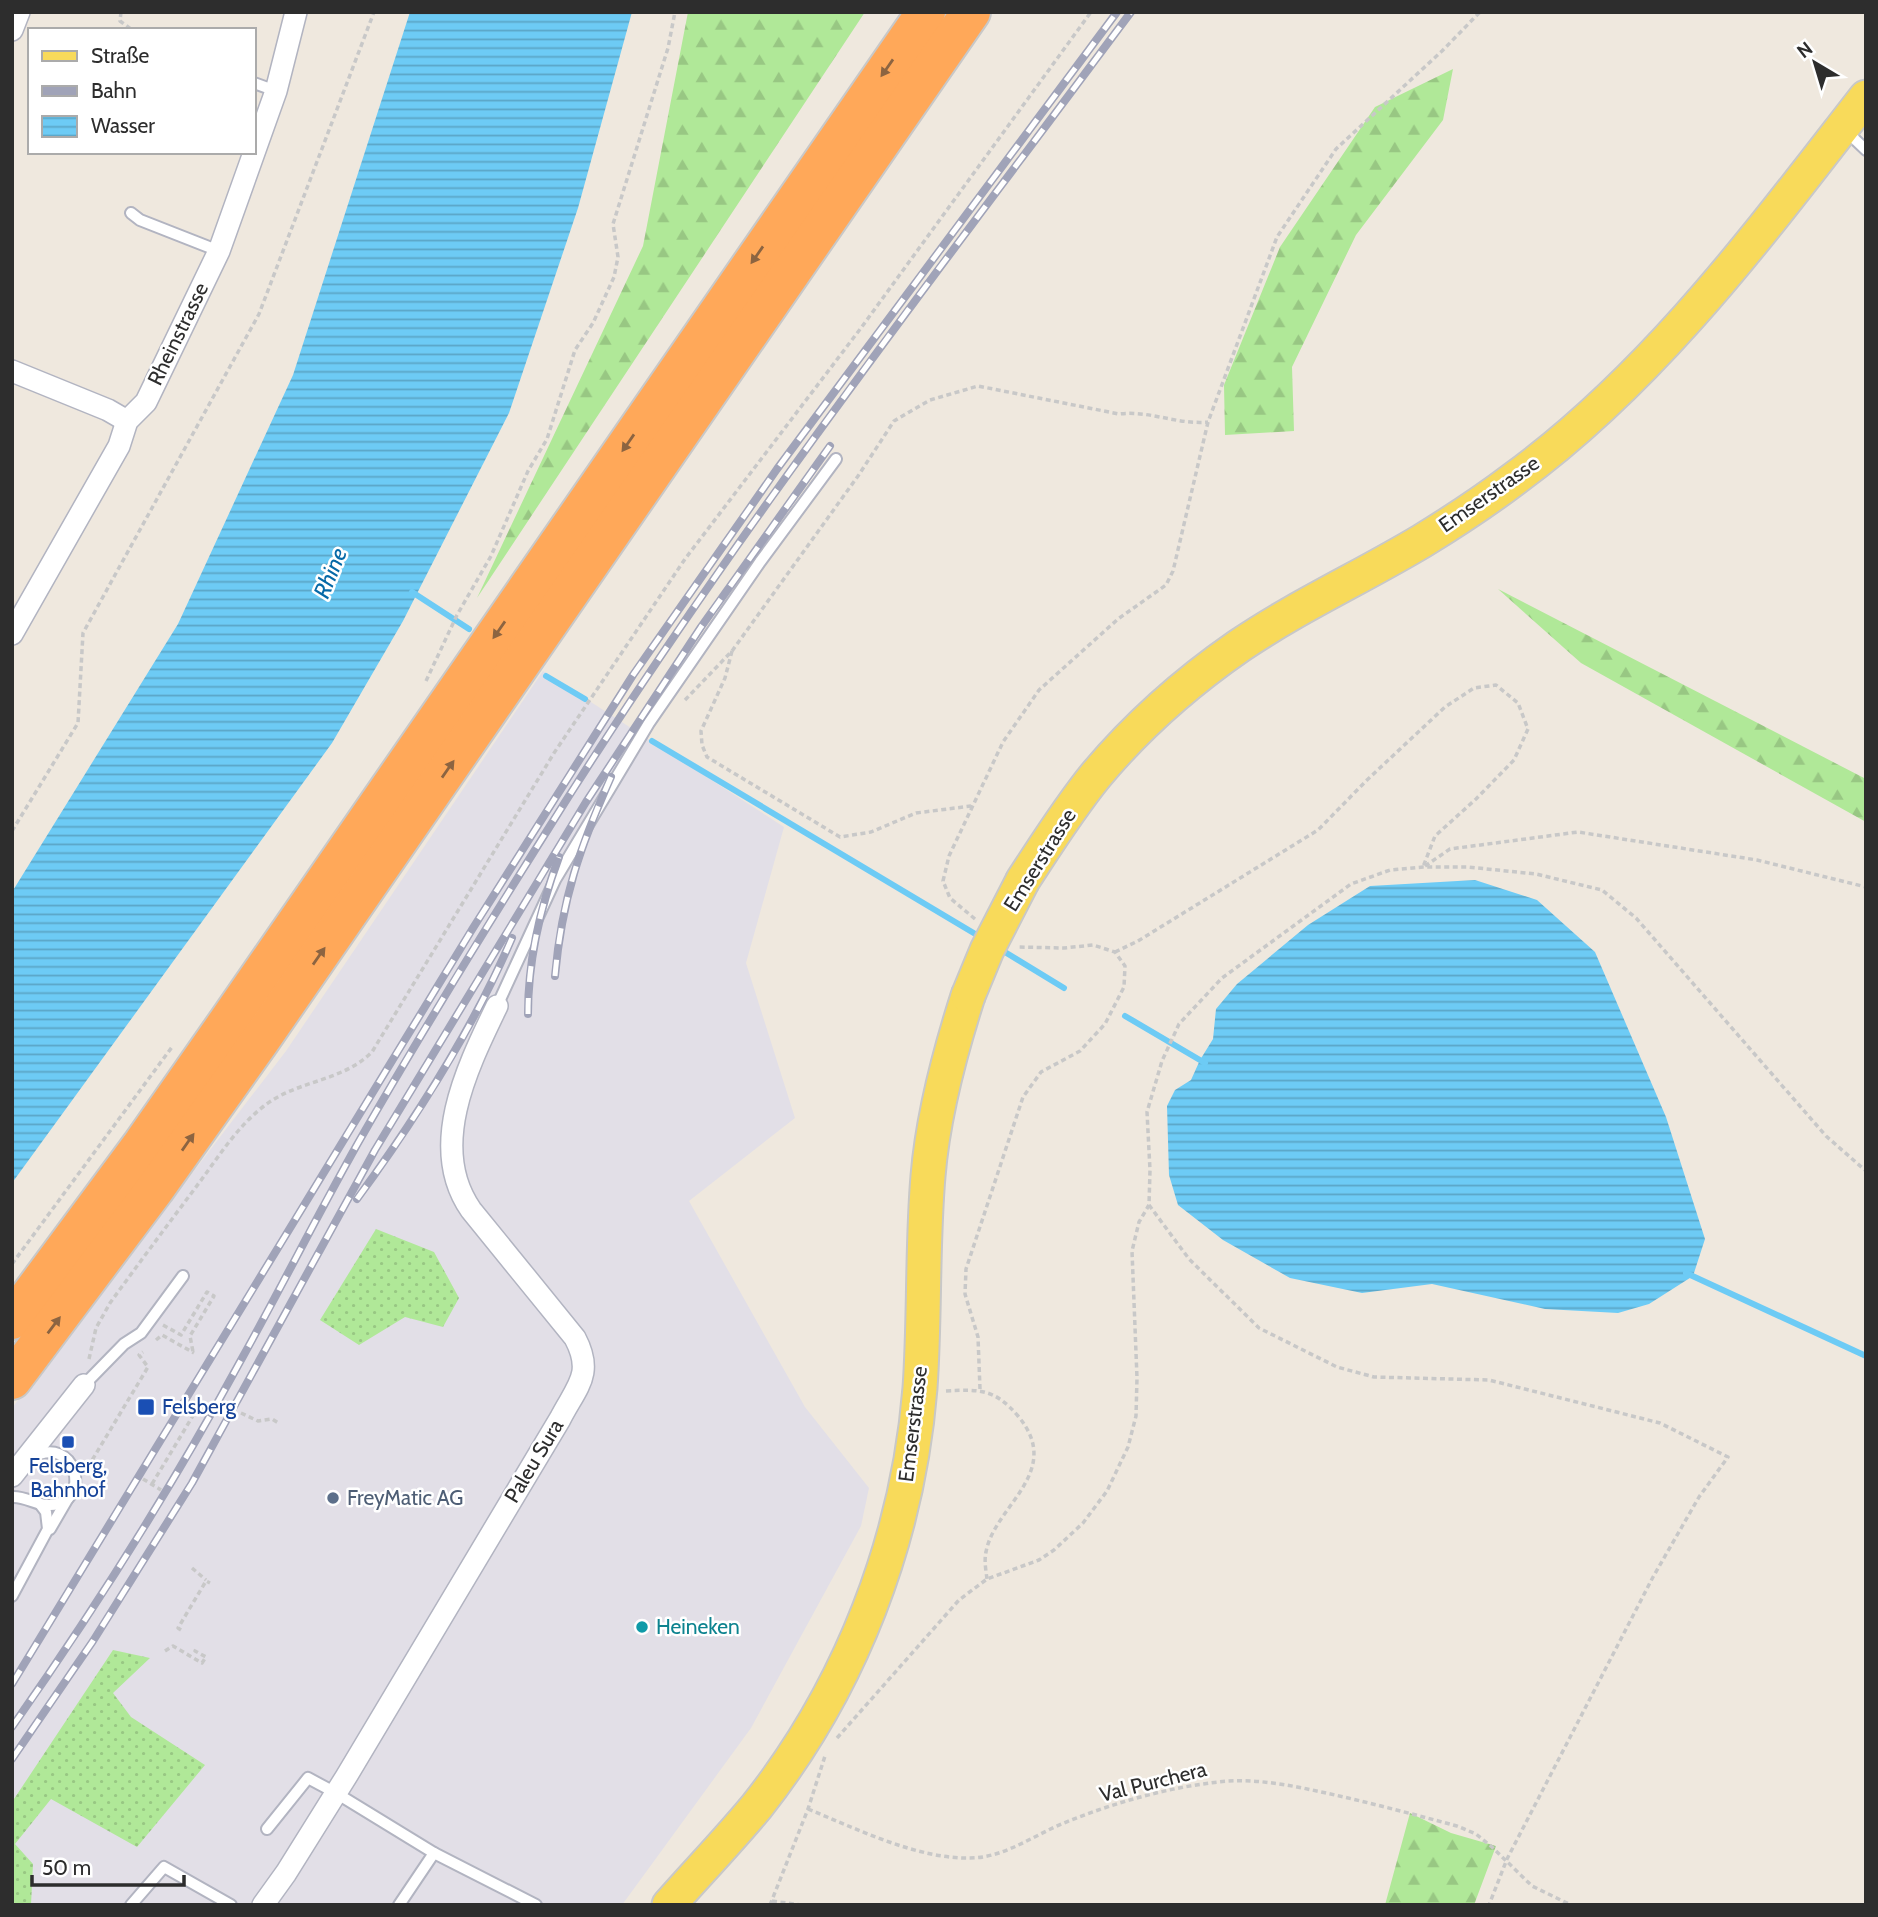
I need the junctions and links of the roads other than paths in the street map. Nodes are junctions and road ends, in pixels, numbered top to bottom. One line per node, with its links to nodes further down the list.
1 (19, 12): 5 (street)
2 (296, 12): 7 (street, Rheinstrasse)
3 (926, 12): 21 (highway, one-way to 21)
4 (971, 12): 22 (highway, one-way to 4)
5 (12, 30)
6 (256, 84): 7 (lane)
7 (276, 91): 10 (street, Rheinstrasse)
8 (1866, 97): 9 (main road, Emserstrasse)
9 (1842, 127): 11 (lane); 38 (main road, Emserstrasse, bridge)
10 (256, 147)
11 (1866, 150)
12 (254, 154): 14 (street, Rheinstrasse)
13 (131, 213): 14 (lane)
14 (219, 251): 16 (street, Rheinstrasse)
15 (12, 371): 16 (street)
16 (127, 421): 18 (street, Rheinstrasse)
17 (836, 459): 19 (lane)
18 (12, 634)
19 (497, 1006): 30 (street, Paleu Sura)
20 (183, 1276): 23 (lane)
21 (12, 1320)
22 (12, 1380)
23 (84, 1385): 24 (street)
24 (16, 1471): 25 (lane)
25 (71, 1492): 27 (lane); 28 (lane)
26 (12, 1497): 27 (lane)
27 (40, 1504): 28 (lane)
28 (45, 1538): 29 (lane)
29 (12, 1596)
30 (336, 1793): 31 (lane); 32 (lane); 35 (street, Paleu Sura)
31 (267, 1829)
32 (434, 1853): 36 (lane); 37 (lane)
33 (131, 1905): 34 (lane)
34 (231, 1905)
35 (263, 1905)
36 (399, 1905)
37 (536, 1905)
38 (669, 1905)

